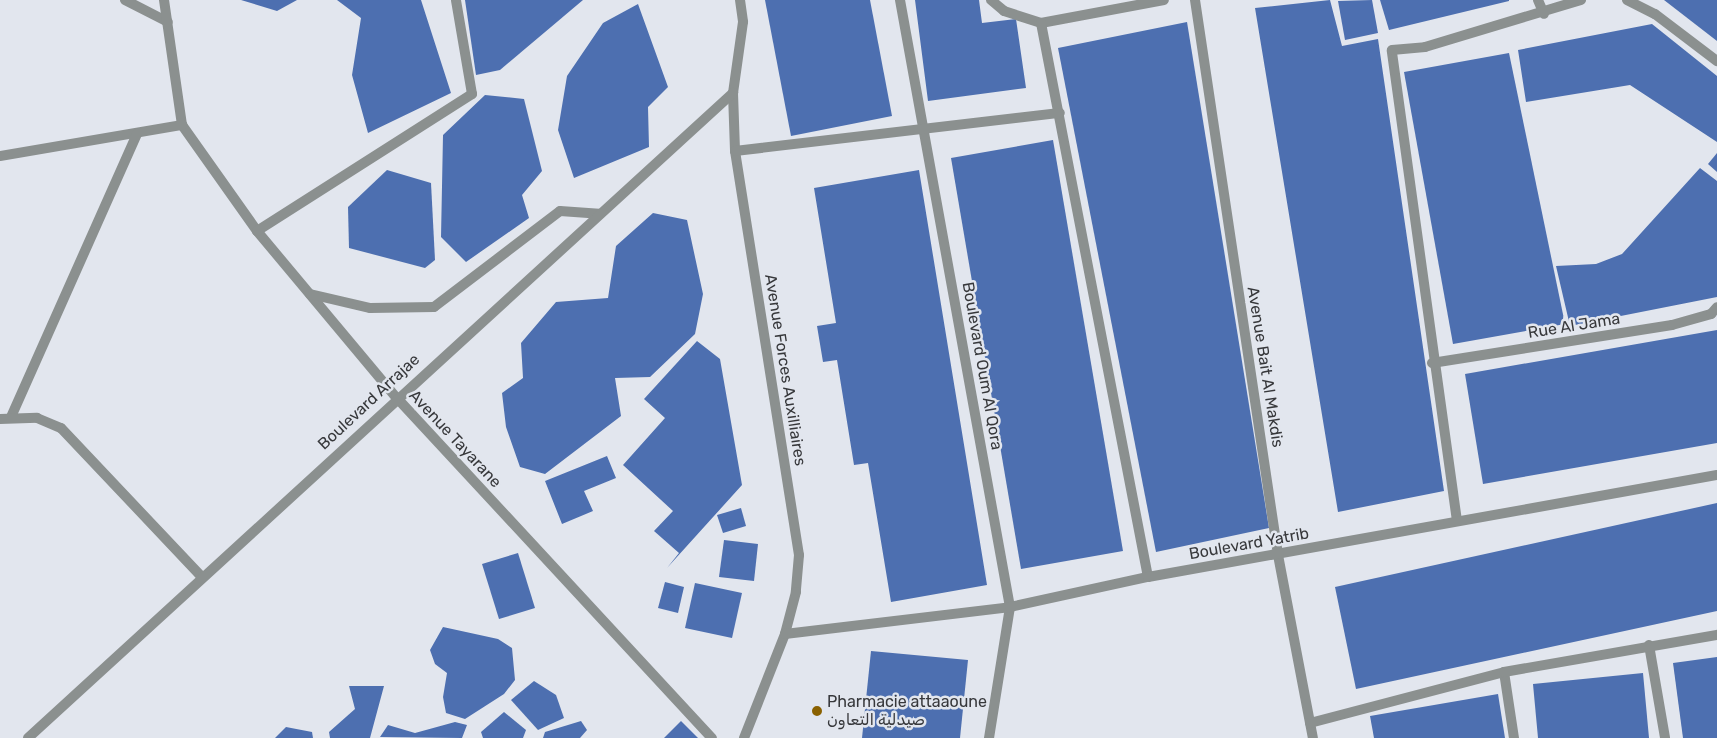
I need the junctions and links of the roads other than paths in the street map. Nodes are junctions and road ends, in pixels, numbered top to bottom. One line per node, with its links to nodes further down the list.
1 (125, 0): 13 (street)
2 (164, 0): 13 (street, Avenue Tayarane)
3 (456, 0): 24 (street)
4 (740, 0): 16 (street, Avenue Forces Auxilliaires)
5 (900, 0): 19 (street, Boulevard Oum Al Qora)
6 (991, 0): 14 (street)
7 (1164, 0): 14 (street)
8 (1195, 0): 33 (street, Avenue Bait Al Makdis)
9 (1538, 0): 12 (street)
10 (1581, 0): 12 (street)
11 (1627, 0): 15 (street)
12 (1544, 14): 27 (street)
13 (168, 22): 18 (street, Avenue Tayarane)
14 (1041, 23): 17 (street)
15 (1717, 61)
16 (734, 93): 21 (street, Avenue Forces Auxilliaires); 23 (street, Boulevard Arrajae)
17 (1060, 113): 19 (street); 35 (street)
18 (182, 125): 20 (street); 24 (street, Avenue Tayarane)
19 (924, 129): 21 (street); 36 (street, Boulevard Oum Al Qora)
20 (137, 134): 22 (street); 29 (street)
21 (735, 151): 37 (street, Avenue Forces Auxilliaires)
22 (0, 156)
23 (599, 214): 25 (street); 28 (street, Boulevard Arrajae)
24 (257, 231): 25 (street, Avenue Tayarane)
25 (310, 294): 28 (street, Avenue Tayarane)
26 (1717, 307): 27 (street, Rue Al Jama)
27 (1432, 363): 32 (street)
28 (396, 397): 34 (street, Boulevard Arrajae); 43 (street, Avenue Tayarane)
29 (11, 417): 30 (street); 34 (street)
30 (0, 419)
31 (1717, 475): 32 (street, Boulevard Yatrib)
32 (1457, 521): 33 (street, Boulevard Yatrib)
33 (1278, 555): 35 (street, Boulevard Yatrib); 41 (street, Avenue Bait Al Makdis)
34 (202, 577): 42 (street, Boulevard Arrajae)
35 (1148, 577): 36 (street, Boulevard Yatrib)
36 (1010, 606): 37 (street, Boulevard Yatrib); 45 (street, Boulevard Oum Al Qora)
37 (785, 634): 44 (street, Avenue Forces Auxilliaires)
38 (1717, 635): 39 (street)
39 (1649, 645): 40 (street); 48 (street)
40 (1504, 672): 41 (street); 47 (street)
41 (1310, 723): 46 (street, Avenue Bait Al Makdis)
42 (28, 738)
43 (712, 738)
44 (744, 738)
45 (989, 738)
46 (1313, 738)
47 (1514, 738)
48 (1665, 738)

